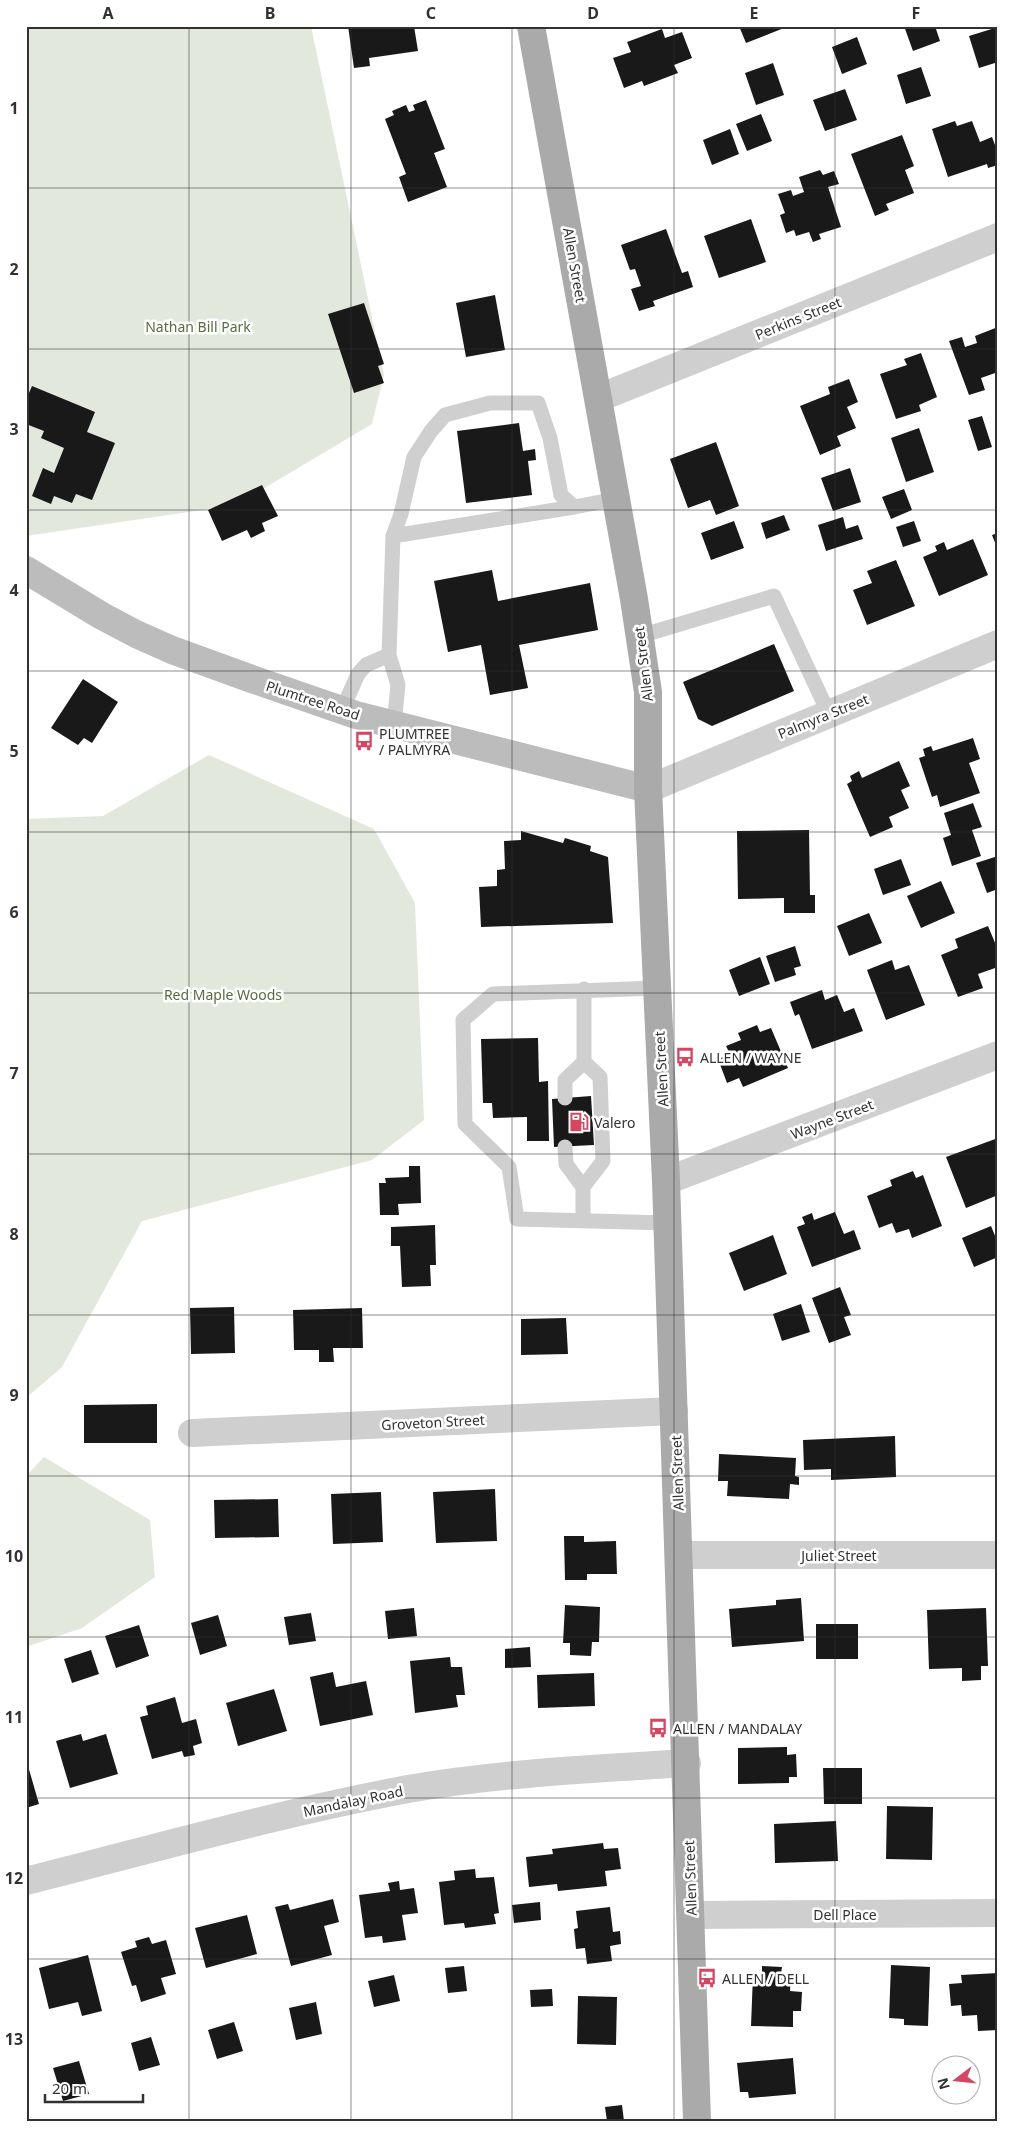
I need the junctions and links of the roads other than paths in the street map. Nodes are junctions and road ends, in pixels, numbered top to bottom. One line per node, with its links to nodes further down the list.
1 (531, 26): 3 (main road, Allen Street)
2 (998, 237): 3 (street, Perkins Street)
3 (599, 398): 4 (main road, Allen Street)
4 (616, 499): 5 (lane); 8 (main road, Allen Street)
5 (574, 507): 6 (lane); 6 (lane)
6 (393, 536): 10 (lane)
7 (26, 570): 11 (street, Plumtree Road)
8 (640, 636): 12 (lane); 14 (main road, Allen Street)
9 (998, 644): 12 (street, Palmyra Street)
10 (389, 655): 11 (lane); 13 (lane)
11 (342, 710): 13 (street, Plumtree Road)
12 (829, 714): 14 (street, Palmyra Street)
13 (394, 724): 14 (street, Plumtree Road)
14 (648, 789): 15 (main road, Allen Street)
15 (657, 988): 16 (lane); 21 (main road, Allen Street)
16 (584, 989): 18 (lane); 23 (lane)
17 (998, 1055): 21 (street, Wayne Street)
18 (584, 1062): 19 (lane); 22 (lane)
19 (566, 1098)
20 (566, 1147): 22 (lane)
21 (666, 1181): 24 (main road, Allen Street)
22 (583, 1187): 23 (lane)
23 (583, 1220): 24 (lane)
24 (668, 1223): 25 (main road, Allen Street)
25 (674, 1411): 26 (street, Groveton Street); 27 (main road, Allen Street)
26 (192, 1433)
27 (680, 1555): 28 (street, Juliet Street); 29 (main road, Allen Street)
28 (998, 1555)
29 (687, 1763): 30 (street, Mandalay Road); 32 (main road, Allen Street)
30 (26, 1881)
31 (998, 1913): 32 (street, Dell Place)
32 (692, 1915): 33 (main road, Allen Street)
33 (697, 2121)

